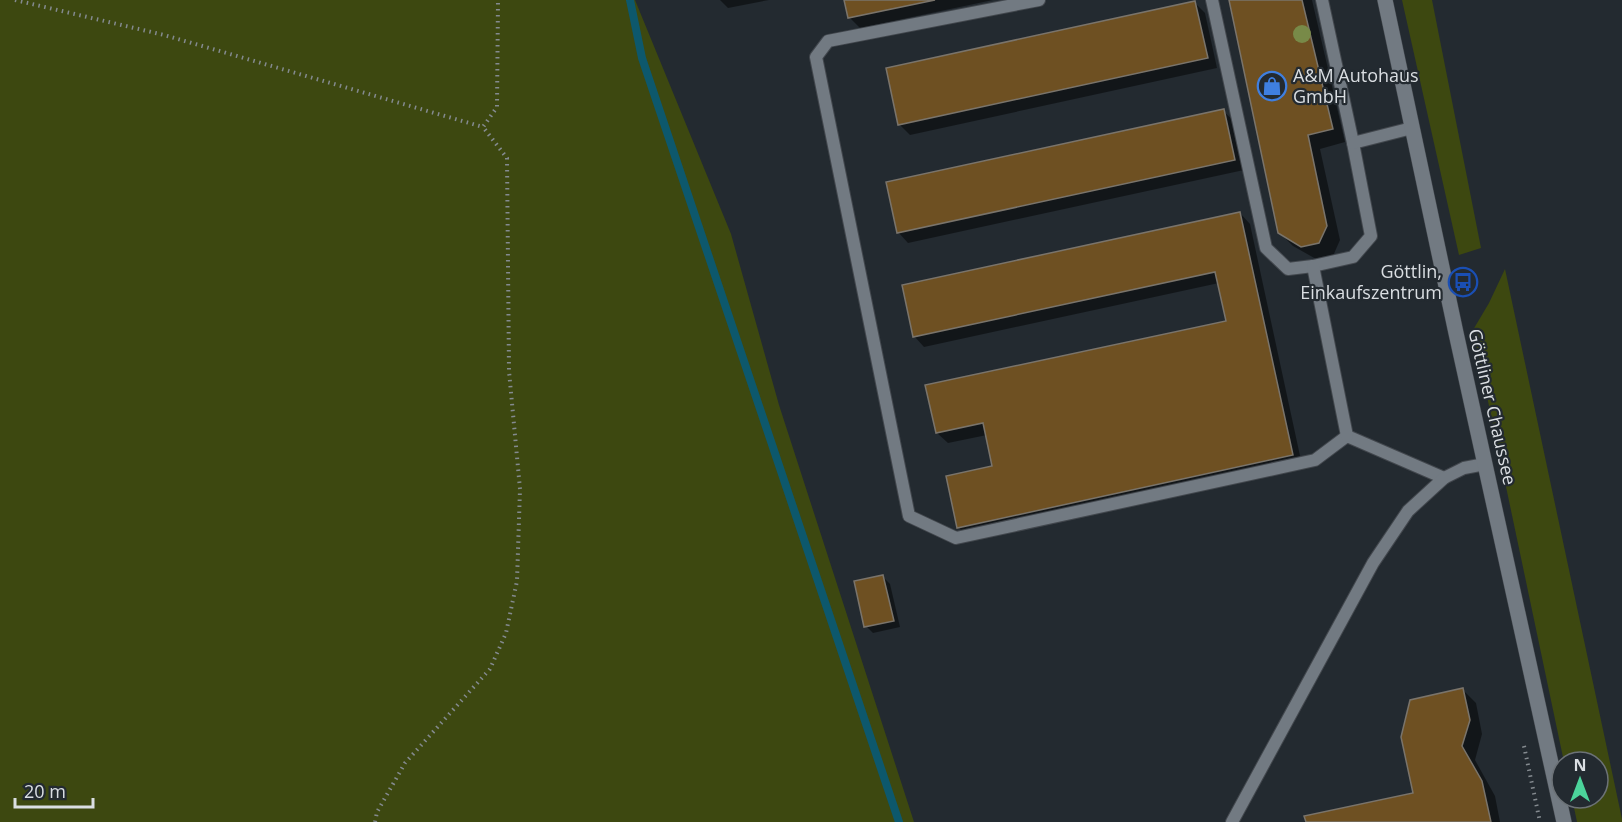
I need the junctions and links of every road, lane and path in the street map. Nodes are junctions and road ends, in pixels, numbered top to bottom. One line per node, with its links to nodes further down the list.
1 (15, 0): 7 (path)
2 (498, 0): 7 (path)
3 (1038, 0): 11 (lane)
4 (1212, 0): 10 (lane)
5 (1322, 0): 9 (lane)
6 (1385, 0): 8 (street, Göttliner Chaussee)
7 (483, 127): 14 (path)
8 (1412, 128): 9 (lane); 12 (street, Göttliner Chaussee)
9 (1353, 143): 10 (lane)
10 (1313, 266): 11 (lane)
11 (1347, 436): 13 (lane)
12 (1485, 464): 13 (lane); 16 (street, Göttliner Chaussee)
13 (1444, 478): 15 (lane)
14 (375, 822)
15 (1232, 822)
16 (1564, 822)

